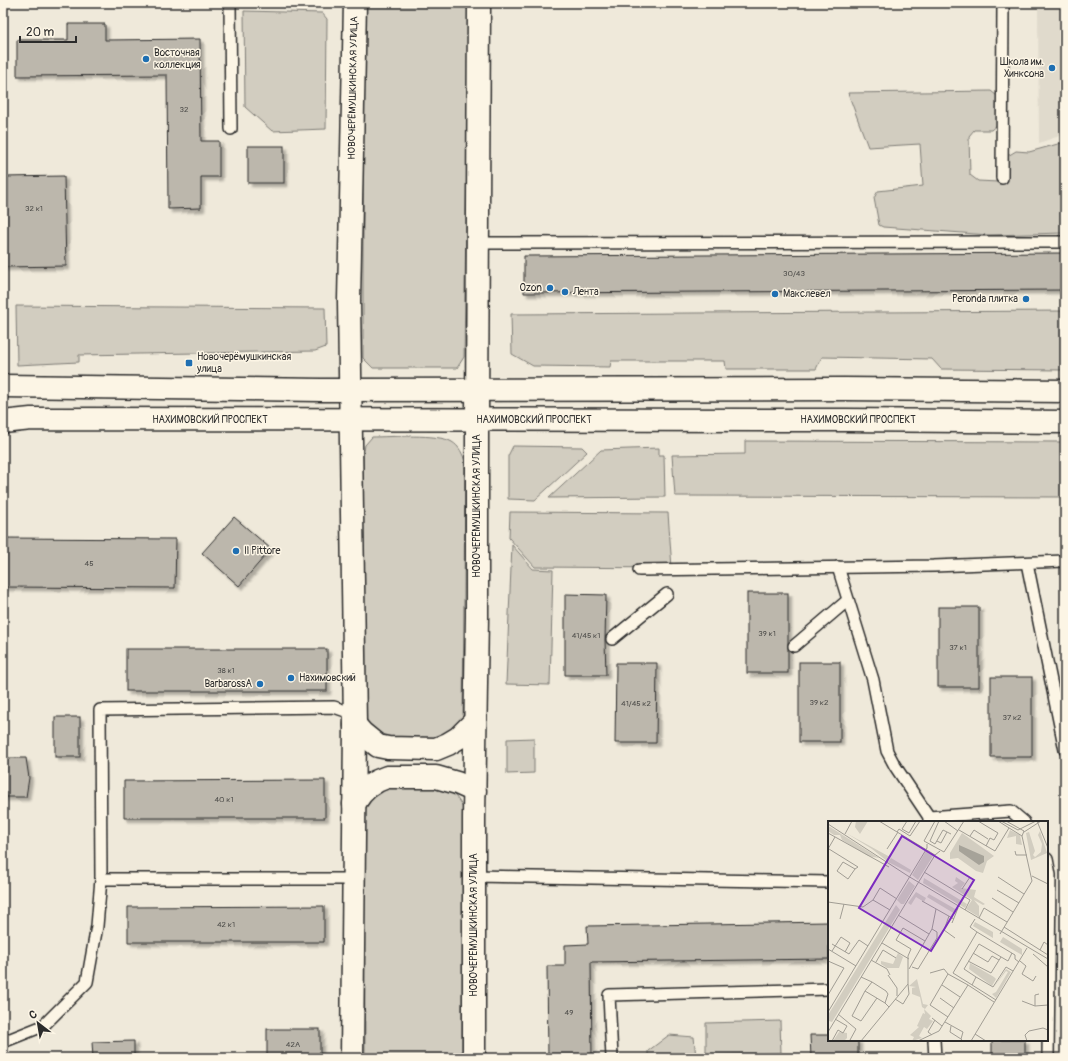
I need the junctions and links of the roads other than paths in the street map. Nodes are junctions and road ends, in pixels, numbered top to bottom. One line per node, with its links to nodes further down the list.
1 (230, 3): 5 (lane)
2 (355, 3): 10 (street, НОВОЧЕРЁМУШКИНСКАЯ УЛИЦА)
3 (479, 3): 8 (street, НОВОЧЕРЁМУШКИНСКАЯ УЛИЦА)
4 (1003, 3): 6 (lane)
5 (231, 129)
6 (1002, 178)
7 (1065, 242): 8 (lane)
8 (478, 243): 11 (street, НОВОЧЕРЁМУШКИНСКАЯ УЛИЦА)
9 (3, 386): 10 (street)
10 (350, 390): 11 (street); 13 (street, НОВОЧЕРЁМУШКИНСКАЯ УЛИЦА)
11 (477, 390): 12 (street); 14 (street, НОВОЧЕРЁМУШКИНСКАЯ УЛИЦА)
12 (1065, 391)
13 (350, 420): 14 (street, НАХИМОВСКИЙ ПРОСПЕКТ); 15 (street, НАХИМОВСКИЙ ПРОСПЕКТ); 25 (street, НОВОЧЕРЁМУШКИНСКАЯ УЛИЦА)
14 (477, 420): 16 (street, НАХИМОВСКИЙ ПРОСПЕКТ); 26 (street, НОВОЧЕРЁМУШКИНСКАЯ УЛИЦА)
15 (3, 422)
16 (1065, 422)
17 (1065, 562): 18 (lane)
18 (1027, 563): 19 (lane); 27 (lane)
19 (838, 567): 20 (lane); 22 (lane)
20 (640, 570)
21 (667, 594): 23 (lane)
22 (848, 600): 24 (lane); 30 (lane)
23 (612, 639)
24 (794, 646)
25 (354, 720): 26 (street); 29 (street, НОВОЧЕРЁМУШКИНСКАЯ УЛИЦА); 34 (lane)
26 (476, 721): 28 (street, НОВОЧЕРЁМУШКИНСКАЯ УЛИЦА)
27 (1065, 750)
28 (475, 791): 29 (street); 33 (street, НОВОЧЕРЁМУШКИНСКАЯ УЛИЦА)
29 (354, 804): 35 (street, НОВОЧЕРЁМУШКИНСКАЯ УЛИЦА)
30 (929, 820): 31 (lane)
31 (1023, 821)
32 (1048, 865): 44 (lane)
33 (474, 876): 36 (lane); 41 (street, НОВОЧЕРЁМУШКИНСКАЯ УЛИЦА)
34 (101, 879): 35 (lane); 39 (lane)
35 (353, 879): 40 (street, НОВОЧЕРЁМУШКИНСКАЯ УЛИЦА)
36 (828, 882)
37 (828, 989): 42 (lane)
38 (934, 1041): 43 (lane)
39 (3, 1042)
40 (352, 1058)
41 (474, 1058)
42 (612, 1058)
43 (935, 1058)
44 (1048, 1058)

